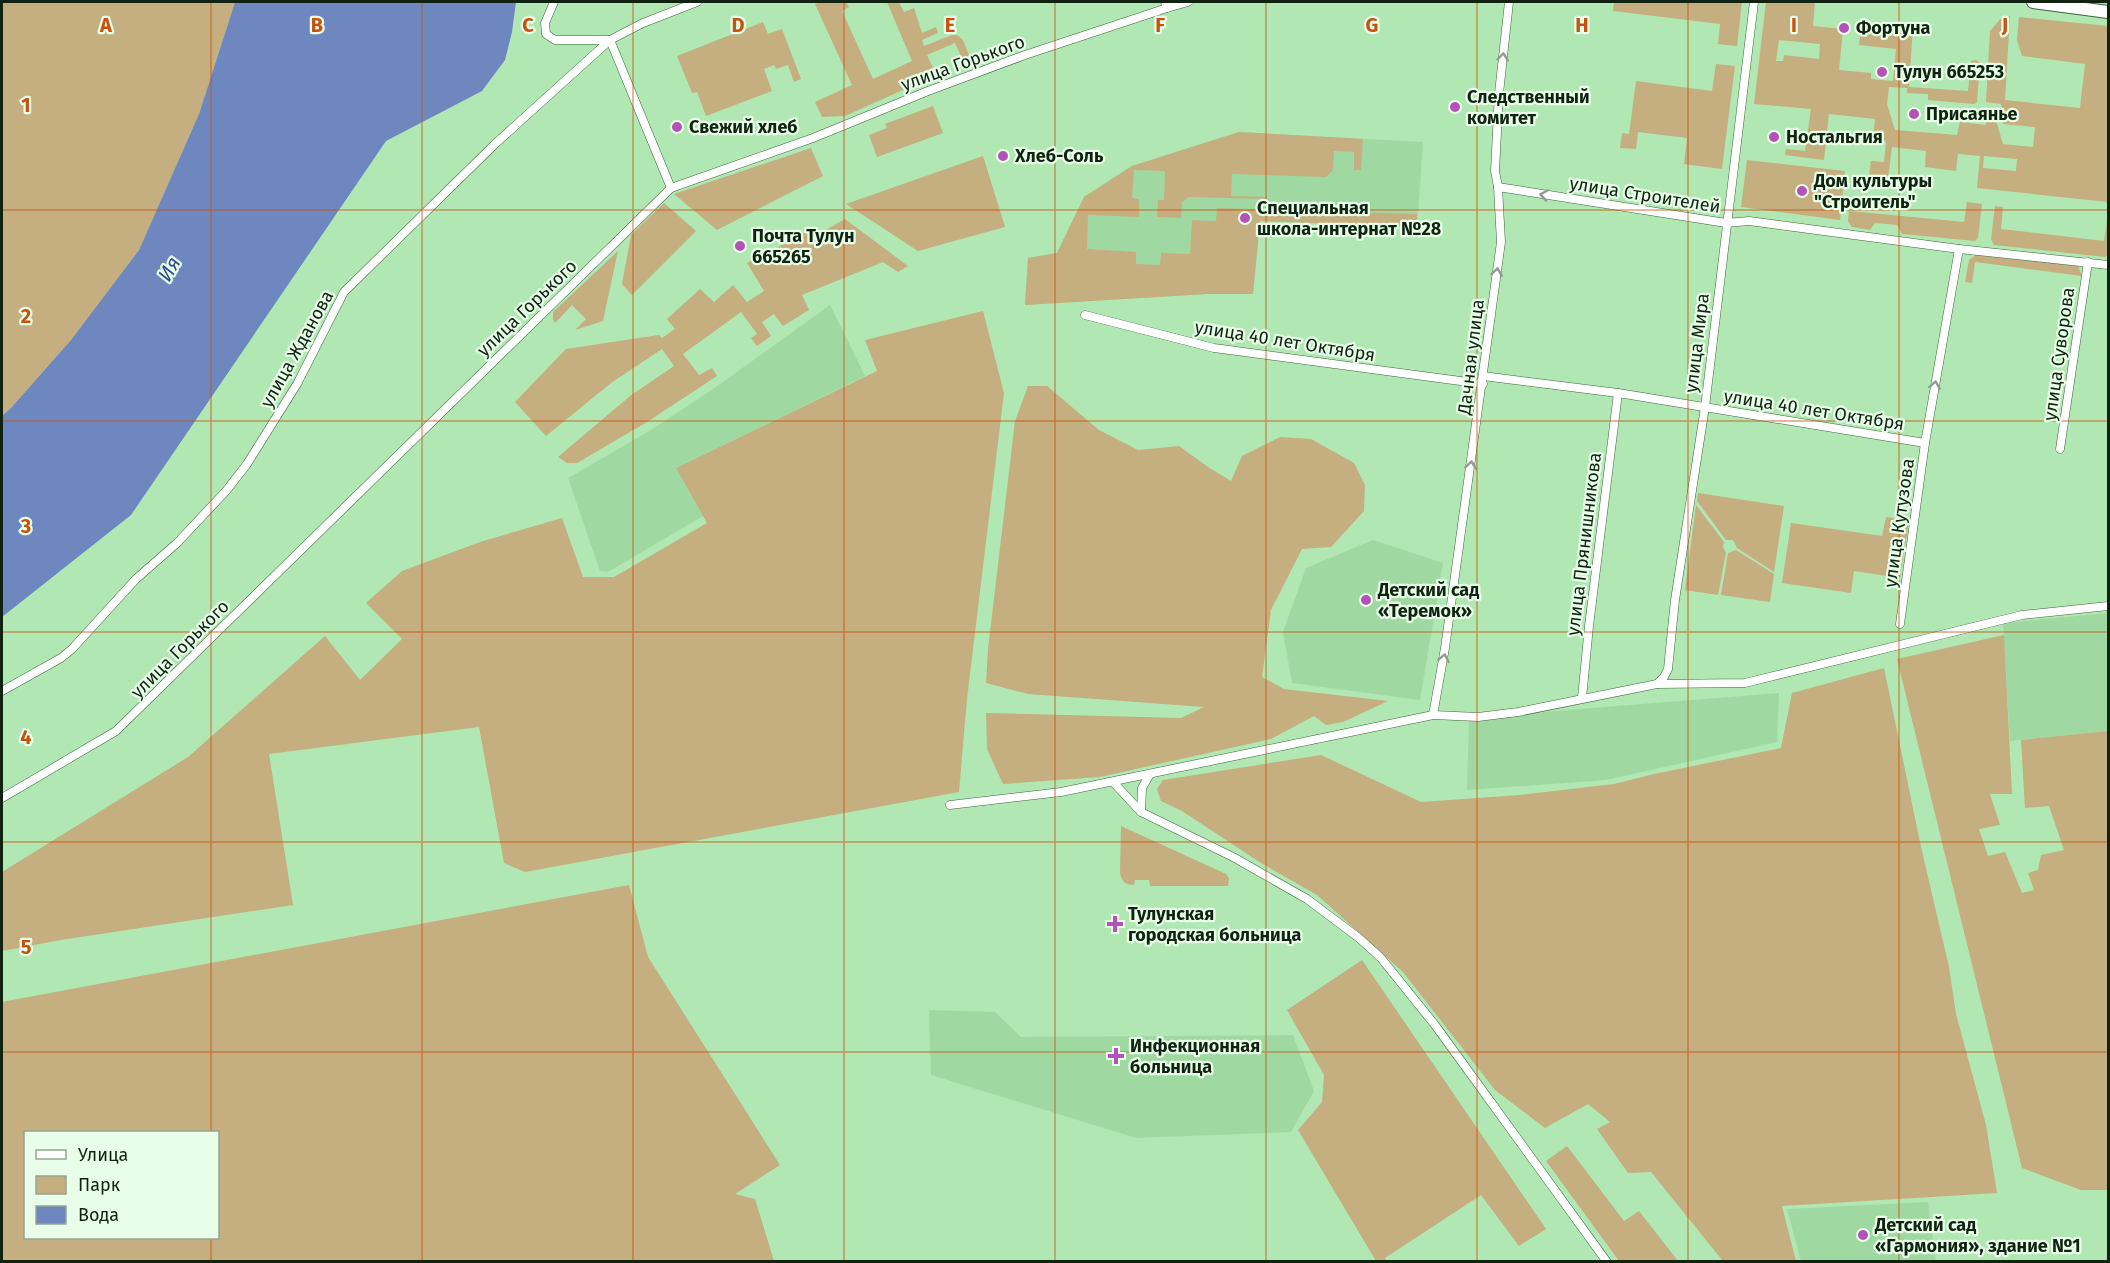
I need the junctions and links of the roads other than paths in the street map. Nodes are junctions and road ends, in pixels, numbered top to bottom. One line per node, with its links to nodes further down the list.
1 (554, 2): 9 (street)
2 (697, 2): 9 (street, улица Жданова)
3 (1188, 2): 7 (street, улица Горького)
4 (1509, 2): 10 (street, Дачная улица, one-way to 4)
5 (1754, 2): 12 (street, улица Мира)
6 (2032, 2): 8 (highway)
7 (1166, 5): 11 (street, улица Горького)
8 (2109, 12)
9 (610, 40): 11 (street); 25 (street, улица Жданова)
10 (1498, 187): 12 (street, улица Строителей, one-way to 10); 17 (street, Дачная улица, one-way to 10)
11 (671, 188): 30 (street, улица Горького)
12 (1726, 223): 13 (street, улица Строителей); 19 (street, улица Мира)
13 (1959, 249): 14 (street, улица Строителей); 20 (street, улица Кутузова, one-way to 13)
14 (2088, 262): 15 (street, улица Строителей); 21 (street, улица Суворова)
15 (2109, 265)
16 (1085, 315): 17 (street, улица 40 лет Октября)
17 (1483, 380): 18 (street, улица 40 лет Октября); 27 (street, Дачная улица, one-way to 17)
18 (1618, 393): 19 (street, улица 40 лет Октября); 26 (street, улица Прянишникова)
19 (1705, 407): 20 (street, улица 40 лет Октября); 24 (street, улица Мира)
20 (1925, 443): 23 (street, улица Кутузова)
21 (2060, 449)
22 (2109, 606): 24 (street)
23 (1900, 624)
24 (1658, 684): 26 (street)
25 (2, 691)
26 (1582, 698): 27 (street)
27 (1433, 716): 28 (street)
28 (1150, 774): 29 (street); 32 (street)
29 (1113, 782): 31 (street); 32 (street)
30 (2, 798)
31 (950, 805)
32 (1141, 813): 33 (street)
33 (1607, 1262)

